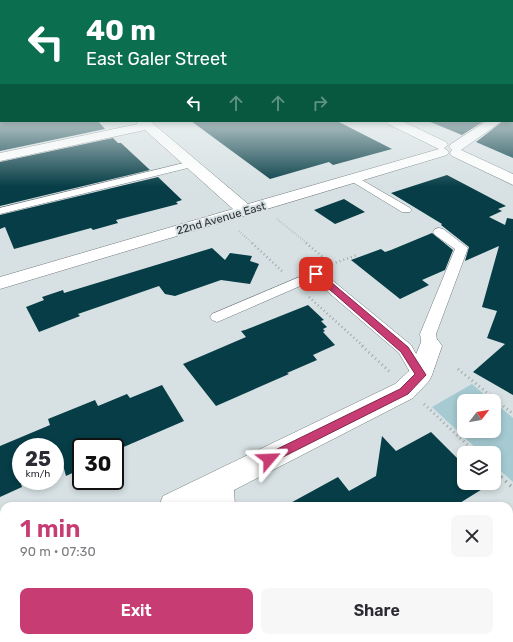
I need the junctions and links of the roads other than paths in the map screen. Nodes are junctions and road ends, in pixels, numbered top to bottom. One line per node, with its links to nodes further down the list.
1 (128, 128): 6 (street)
2 (150, 128): 7 (street)
3 (406, 128): 5 (street)
4 (484, 128): 5 (street, 22nd Avenue East)
5 (449, 149): 8 (street, 22nd Avenue East); 9 (street)
6 (0, 157)
7 (192, 164): 11 (lane); 12 (street)
8 (355, 178): 10 (lane); 12 (street, 22nd Avenue East)
9 (513, 180)
10 (406, 210)
11 (0, 211)
12 (246, 211): 14 (street, 22nd Avenue East)
13 (439, 232): 16 (lane)
14 (0, 283)
15 (217, 317): 17 (lane)
16 (430, 346): 17 (street)
17 (420, 387): 18 (street)
18 (219, 495): 19 (street)
19 (190, 502)

